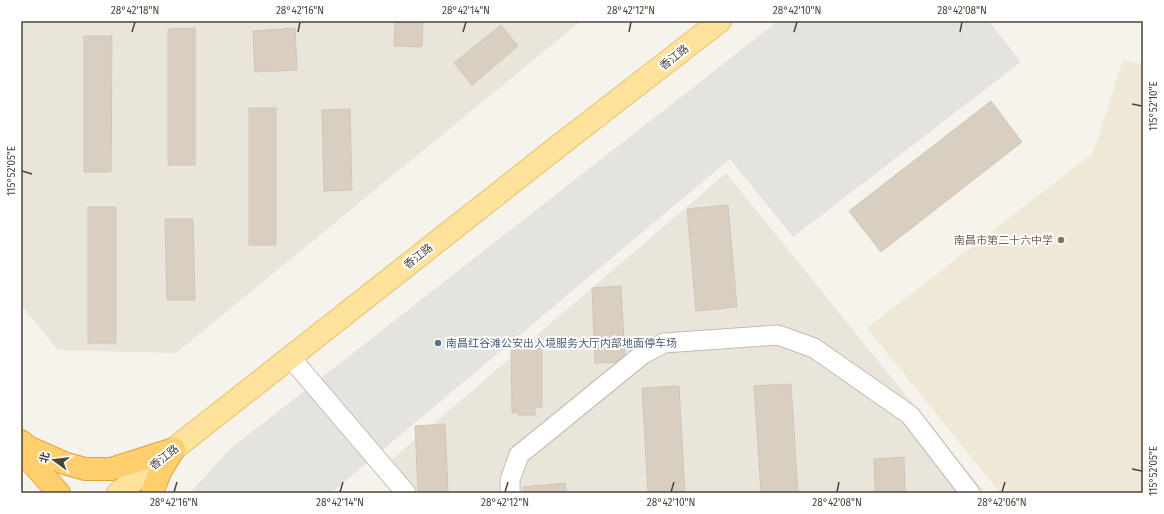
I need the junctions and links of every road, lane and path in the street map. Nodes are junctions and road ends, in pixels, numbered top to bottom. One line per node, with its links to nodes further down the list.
1 (720, 21): 2 (main road, 香江路)
2 (290, 357): 4 (main road, 香江路); 9 (lane)
3 (21, 441): 4 (highway)
4 (174, 449): 7 (main road, 香江路); 8 (highway)
5 (21, 451): 6 (highway)
6 (59, 493)
7 (118, 493)
8 (152, 493)
9 (406, 493)
10 (510, 493): 11 (lane)
11 (970, 493)

